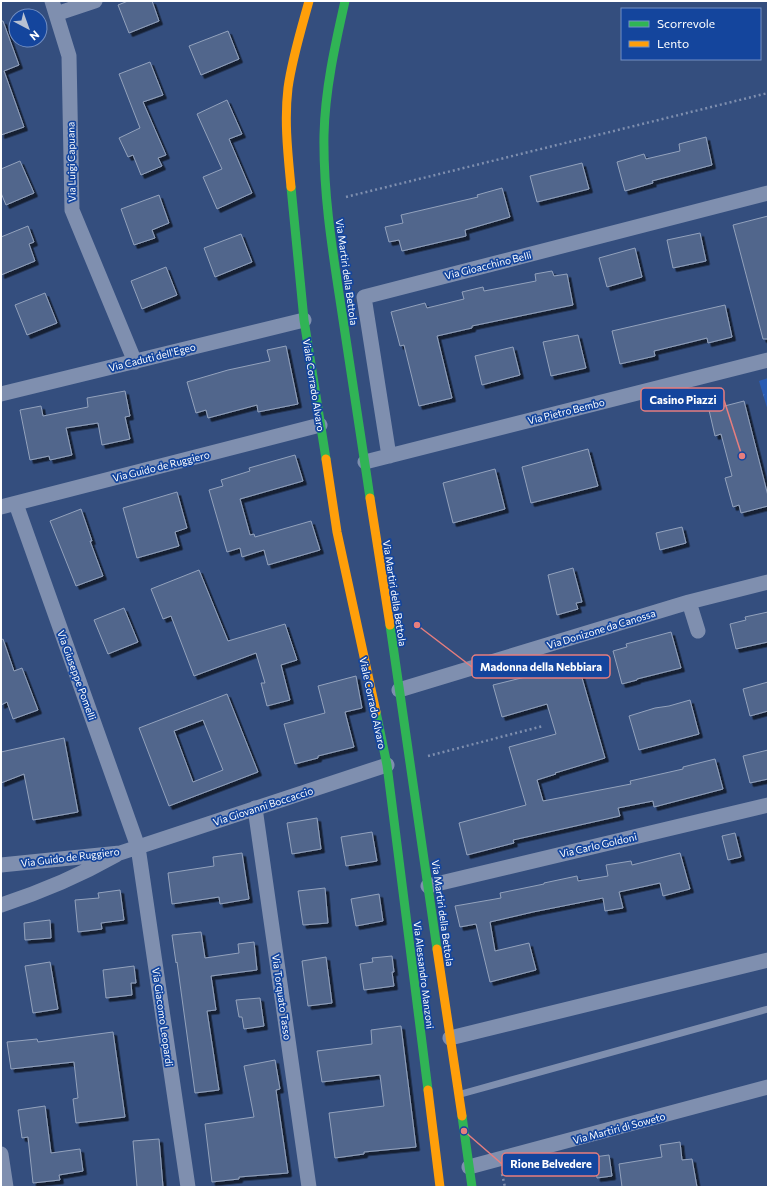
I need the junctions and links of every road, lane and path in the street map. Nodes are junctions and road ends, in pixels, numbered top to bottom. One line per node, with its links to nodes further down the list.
1 (95, 1): 4 (street)
2 (309, 1): 8 (main road, Viale Corrado Alvaro)
3 (345, 1): 7 (main road, Via Martiri della Bettola)
4 (54, 7): 10 (street, Via Luigi Capuana)
5 (768, 93): 7 (path)
6 (768, 193): 13 (street, Via Gioacchino Belli)
7 (327, 201): 14 (main road, Via Martiri della Bettola)
8 (304, 320): 10 (street, Via Caduti dell'Egeo); 12 (main road, Viale Corrado Alvaro)
9 (768, 360): 13 (street, Via Pietro Bembo)
10 (135, 362): 11 (street, Via Caduti dell'Egeo)
11 (1, 394)
12 (320, 426): 15 (street, Via Guido de Ruggiero); 23 (main road, Viale Corrado Alvaro)
13 (389, 456): 14 (street, Via Pietro Bembo)
14 (365, 462): 20 (main road, Via Martiri della Bettola)
15 (16, 504): 16 (street, Via Guido de Ruggiero); 26 (street, Via Giuseppe Pomelli)
16 (1, 507)
17 (768, 582): 18 (street, Via Donizone da Canossa)
18 (688, 602): 19 (street); 20 (street, Via Donizone da Canossa)
19 (698, 631)
20 (399, 690): 22 (main road, Via Martiri della Bettola)
21 (542, 726): 22 (path)
22 (409, 760): 29 (main road, Via Martiri della Bettola)
23 (387, 765): 25 (street, Via Giovanni Boccaccio); 41 (main road, Via Alessandro Manzoni)
24 (768, 804): 29 (street, Via Carlo Goldoni)
25 (255, 808): 26 (street, Via Giovanni Boccaccio); 40 (street, Via Torquato Tasso)
26 (138, 846): 27 (street, Via Guido de Ruggiero); 39 (street, Via Giacomo Leopardi)
27 (120, 852): 28 (street, Via Guido de Ruggiero); 30 (street)
28 (1, 865)
29 (428, 886): 33 (main road, Via Martiri della Bettola)
30 (1, 905)
31 (768, 960): 33 (street)
32 (768, 1009): 35 (lane)
33 (450, 1038): 35 (main road, Via Martiri della Bettola)
34 (768, 1087): 37 (street, Via Martiri di Soweto)
35 (459, 1095): 37 (main road, Via Martiri della Bettola)
36 (1, 1154): 38 (street)
37 (469, 1167): 42 (main road, Via Martiri della Bettola)
38 (6, 1187)
39 (188, 1187)
40 (309, 1187)
41 (440, 1187)
42 (472, 1187)

